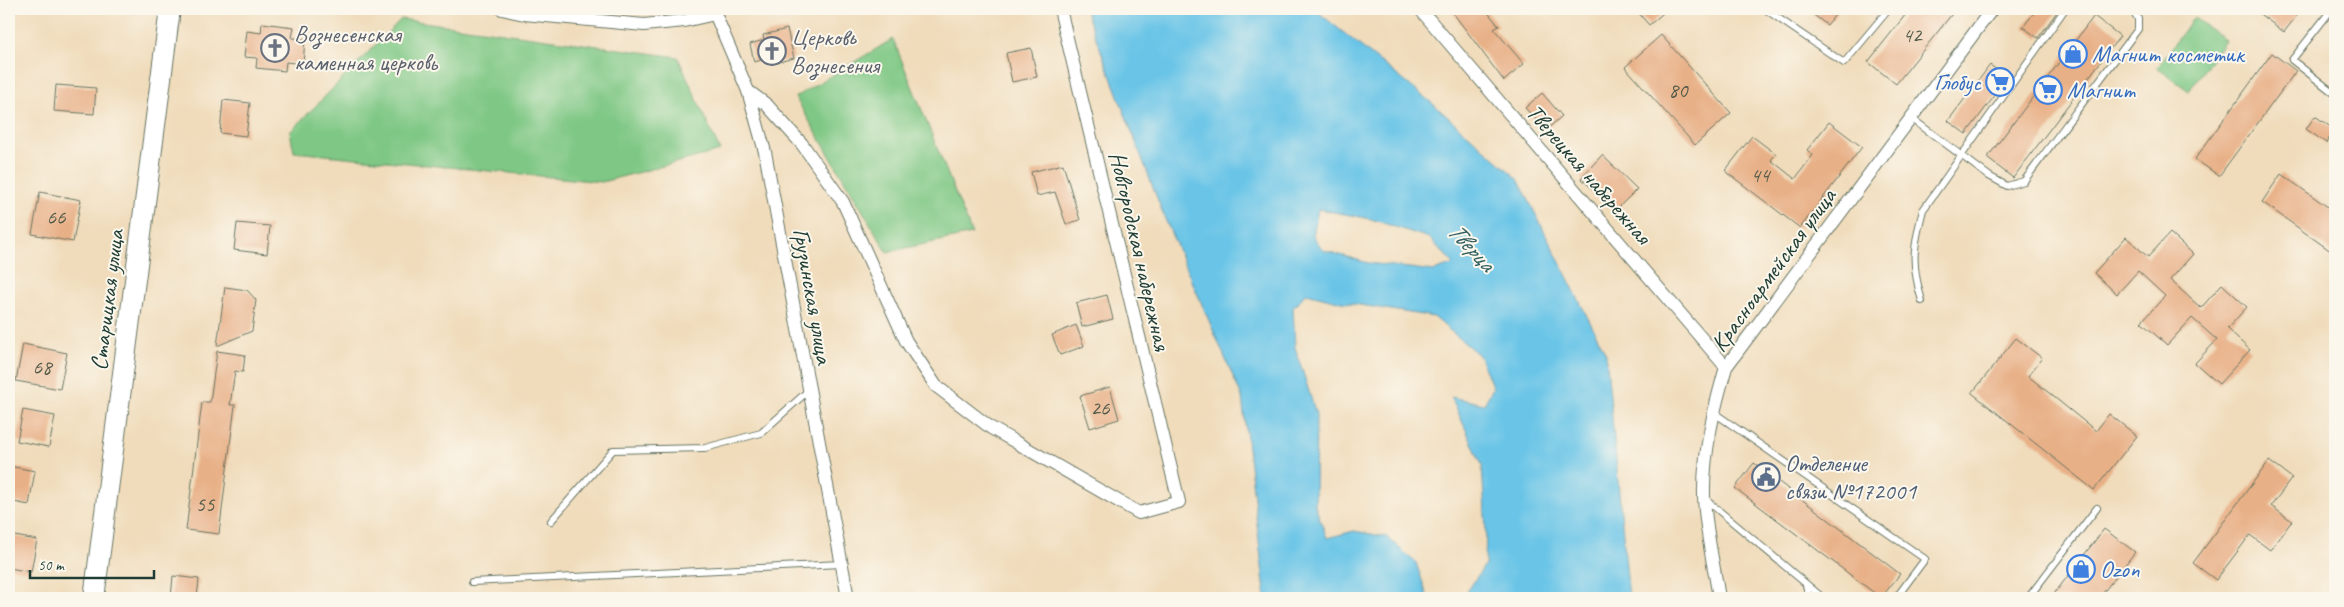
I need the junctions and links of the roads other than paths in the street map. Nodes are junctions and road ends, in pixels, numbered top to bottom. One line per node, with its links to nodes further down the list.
1 (170, 9): 26 (main road, Старицкая улица)
2 (502, 9): 11 (street)
3 (1060, 9): 12 (street, Новгородская набережная)
4 (1420, 9): 17 (street, Тверецкая набережная)
5 (1765, 9): 6 (lane)
6 (1889, 9)
7 (1992, 9): 14 (street, Красноармейская улица)
8 (2065, 9): 15 (lane)
9 (2132, 9): 15 (lane)
10 (2332, 9): 13 (lane)
11 (714, 11): 12 (street, Грузинская улица)
12 (748, 91): 18 (street, Грузинская улица)
13 (2335, 94)
14 (1911, 118): 15 (lane); 17 (street, Красноармейская улица)
15 (1961, 155): 16 (lane)
16 (1922, 301)
17 (1726, 367): 19 (street, Красноармейская улица)
18 (809, 390): 22 (lane); 23 (street, Грузинская улица)
19 (1713, 412): 20 (street, Красноармейская улица); 31 (lane)
20 (1704, 498): 25 (lane); 28 (street, Красноармейская улица)
21 (2097, 508): 32 (lane)
22 (551, 521)
23 (842, 564): 24 (lane); 27 (street, Грузинская улица)
24 (472, 582)
25 (1806, 585): 29 (lane); 30 (lane)
26 (94, 598)
27 (848, 598)
28 (1719, 598)
29 (1809, 598)
30 (1822, 598)
31 (1896, 598)
32 (2028, 598)

